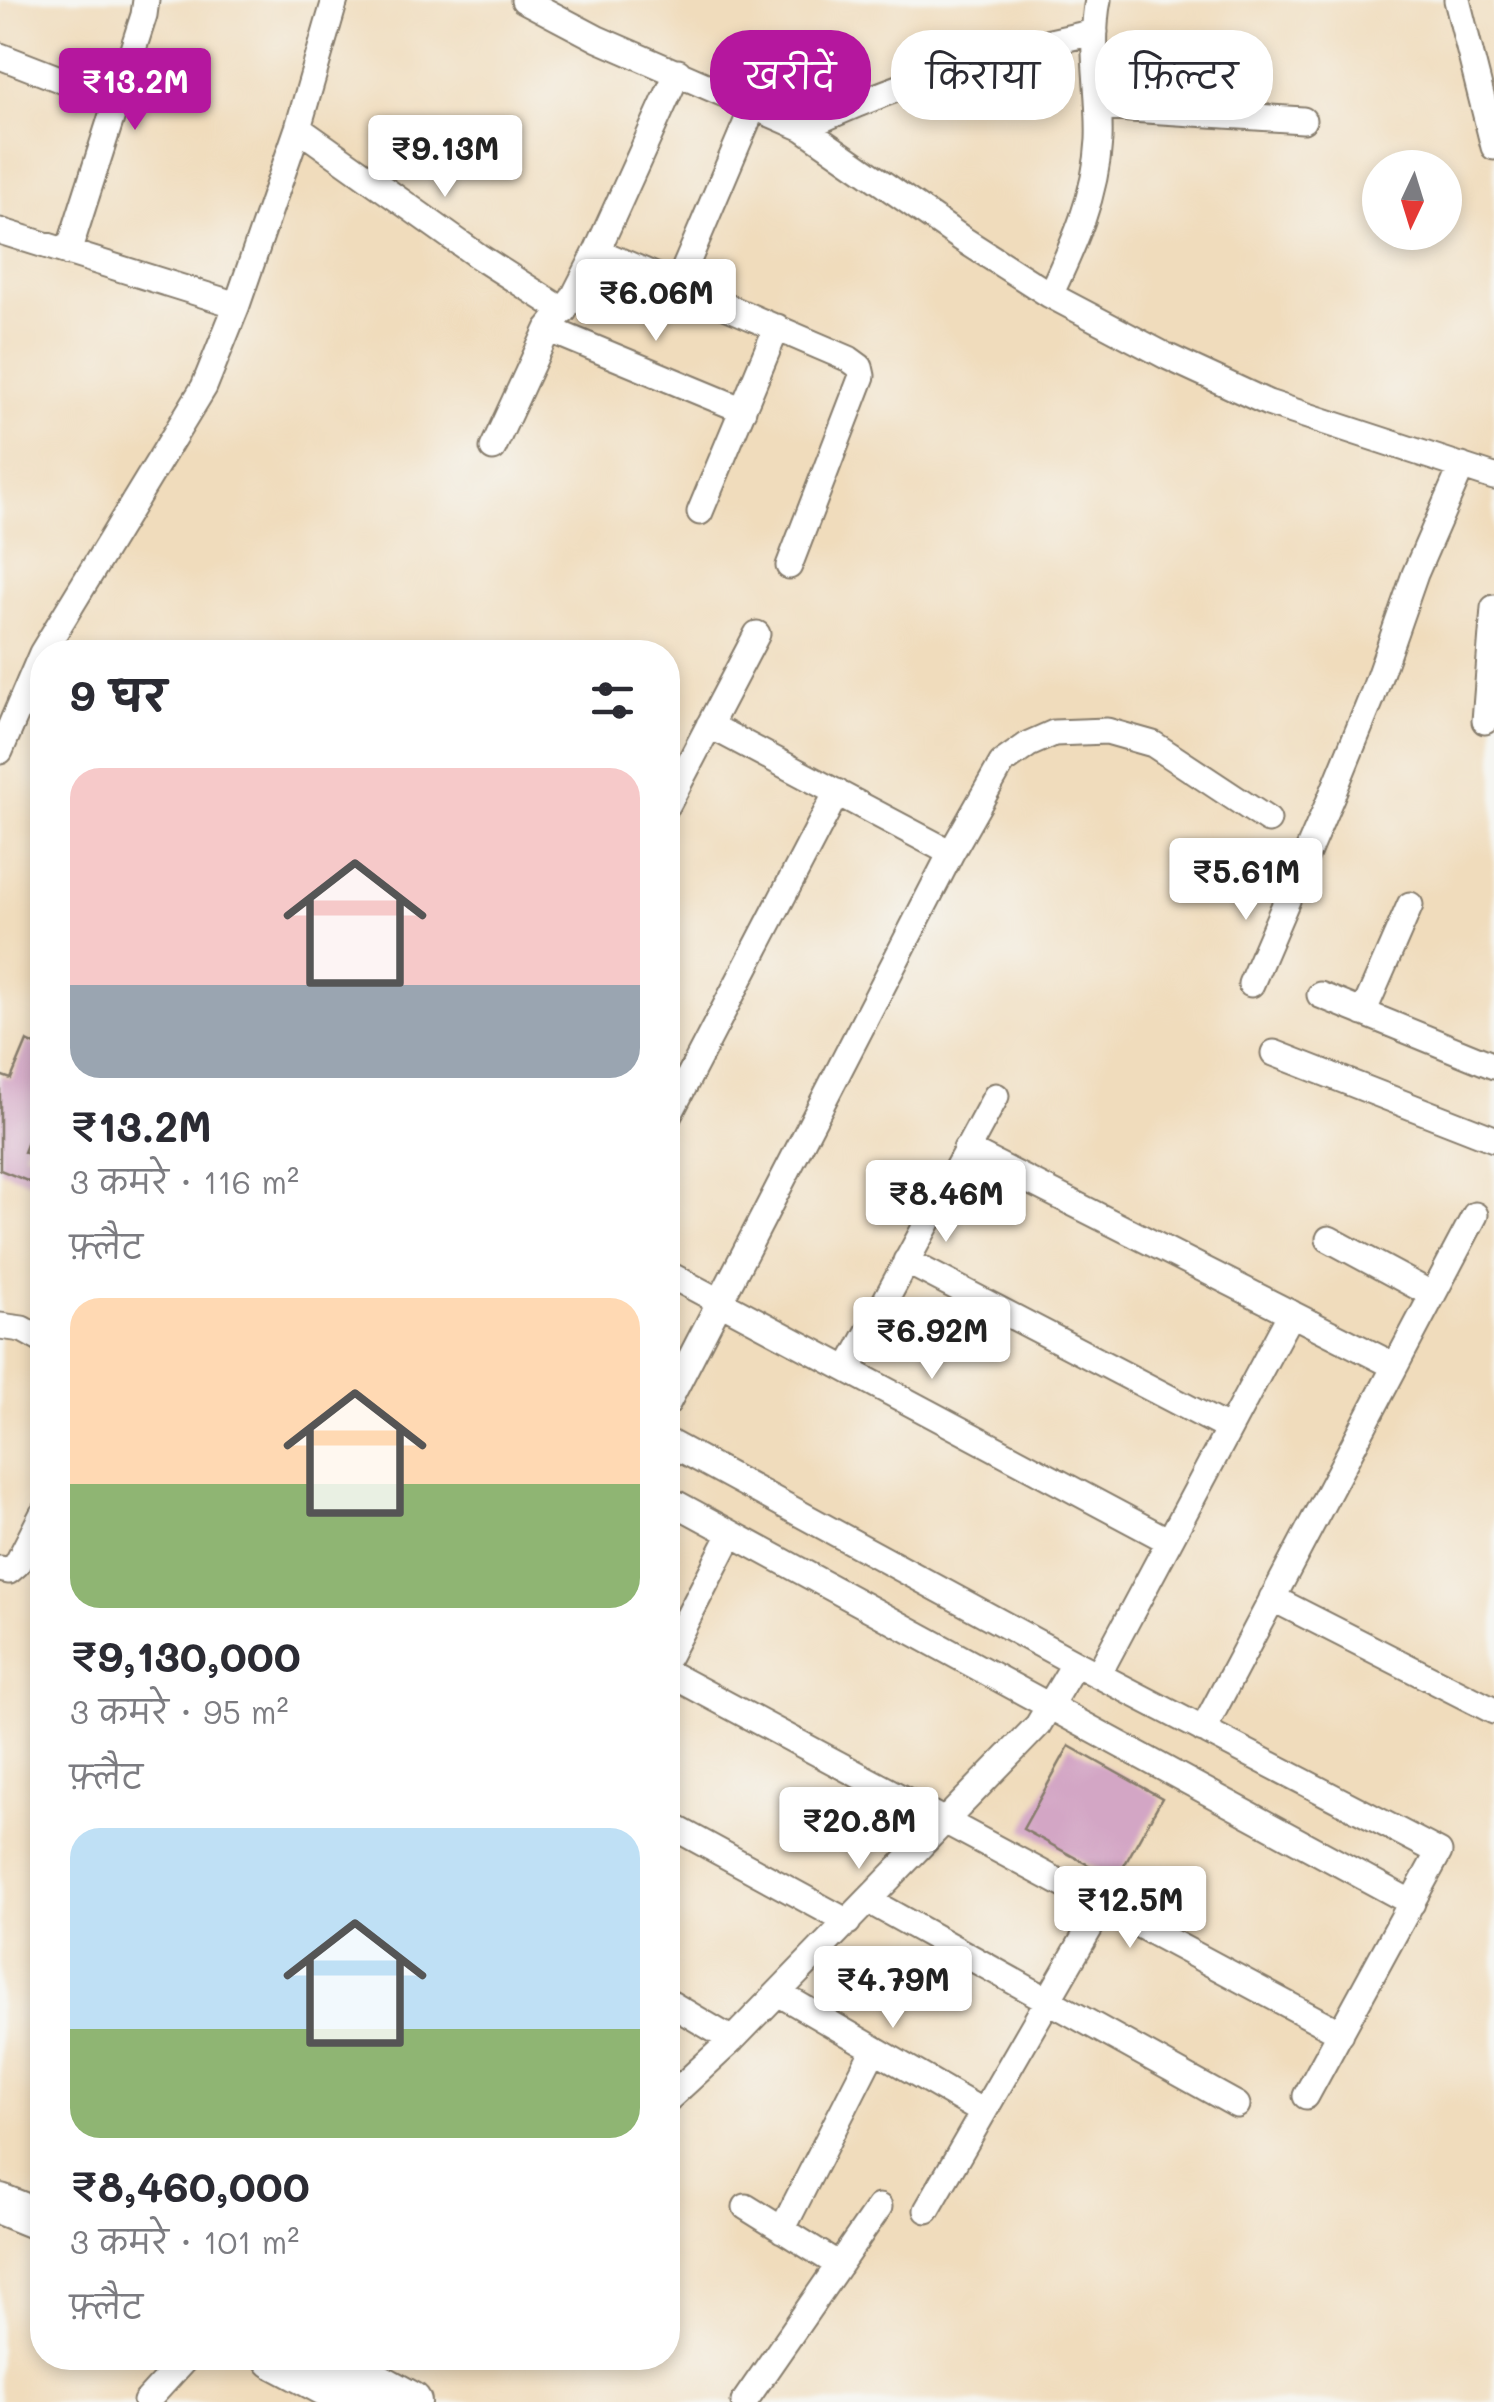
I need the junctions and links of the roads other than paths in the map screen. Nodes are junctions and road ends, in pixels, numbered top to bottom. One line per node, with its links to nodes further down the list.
1 (146, 0): 11 (street)
2 (335, 0): 17 (street)
3 (524, 0): 9 (street)
4 (1098, 0): 6 (street)
5 (1457, 0): 19 (street)
6 (1095, 30)
7 (1095, 32): 18 (street)
8 (0, 56): 11 (street)
9 (678, 72): 10 (street); 21 (street)
10 (710, 86)
11 (116, 101): 22 (street)
12 (1273, 118): 16 (street)
13 (748, 120): 23 (street)
14 (786, 120): 18 (street)
15 (1099, 120): 24 (street)
16 (1303, 120)
17 (298, 128): 25 (street); 26 (street)
18 (803, 128): 24 (street)
19 (1494, 147)
20 (0, 231): 22 (street)
21 (596, 250): 23 (street); 26 (street)
22 (68, 253): 25 (street)
23 (678, 284): 27 (street)
24 (1050, 295): 30 (street)
25 (237, 304): 36 (street)
26 (556, 320): 28 (street); 29 (street)
27 (777, 328): 28 (street); 33 (street)
28 (743, 410): 32 (street)
29 (493, 448)
30 (1462, 466): 31 (street); 46 (street)
31 (1494, 477)
32 (700, 512)
33 (789, 566)
34 (1494, 608): 38 (street)
35 (757, 634): 39 (street)
36 (50, 640)
37 (30, 681): 40 (street)
38 (1485, 721)
39 (709, 725): 41 (street); 42 (street)
40 (0, 751)
41 (680, 781)
42 (837, 792): 44 (street); 51 (street)
43 (1268, 820): 44 (street)
44 (951, 854): 60 (street)
45 (1410, 905): 48 (street)
46 (1251, 984)
47 (1320, 996): 48 (street)
48 (1364, 1013): 50 (street)
49 (1274, 1053): 53 (street)
50 (1494, 1066)
51 (680, 1094)
52 (996, 1096): 54 (street)
53 (1494, 1139)
54 (966, 1149): 57 (street); 61 (street)
55 (1475, 1216): 59 (street)
56 (1328, 1239): 59 (street)
57 (906, 1261): 65 (street); 67 (street)
58 (680, 1280): 60 (street)
59 (1433, 1295): 64 (street)
60 (719, 1300): 65 (street); 66 (street)
61 (1291, 1313): 64 (street); 67 (street)
62 (0, 1326): 63 (street)
63 (30, 1333)
64 (1395, 1366): 74 (street)
65 (849, 1368): 71 (street)
66 (680, 1378)
67 (1229, 1430): 71 (street)
68 (680, 1449): 76 (street)
69 (680, 1506): 70 (street)
70 (732, 1534): 75 (street); 78 (street)
71 (1169, 1541): 76 (street)
72 (30, 1545): 73 (street)
73 (0, 1569)
74 (1272, 1598): 79 (street); 80 (street)
75 (680, 1633)
76 (1086, 1669): 78 (street); 80 (street)
77 (680, 1679): 81 (street)
78 (1050, 1705): 81 (street); 84 (street)
79 (1494, 1710)
80 (1203, 1730): 84 (street)
81 (946, 1821): 83 (street); 85 (street)
82 (680, 1831): 86 (street)
83 (870, 1900): 86 (street); 88 (street)
84 (1412, 1903): 90 (street)
85 (1103, 1905): 88 (street); 90 (street)
86 (848, 1922): 87 (street)
87 (778, 1993): 91 (street); 92 (street)
88 (1047, 2001): 95 (street); 96 (street)
89 (680, 2009): 91 (street)
90 (1341, 2032): 94 (street)
91 (732, 2040): 93 (street)
92 (873, 2050): 96 (street); 102 (street)
93 (680, 2088)
94 (1306, 2096)
95 (1237, 2105)
96 (983, 2112): 100 (street)
97 (0, 2204): 101 (highway)
98 (746, 2207): 102 (street)
99 (879, 2207): 105 (street)
100 (927, 2210)
101 (30, 2215)
102 (782, 2230): 105 (street)
103 (0, 2232): 104 (highway)
104 (30, 2243)
105 (838, 2266): 110 (street)
106 (175, 2370): 108 (street)
107 (354, 2372): 109 (highway)
108 (146, 2402)
109 (412, 2402)
110 (744, 2402)

